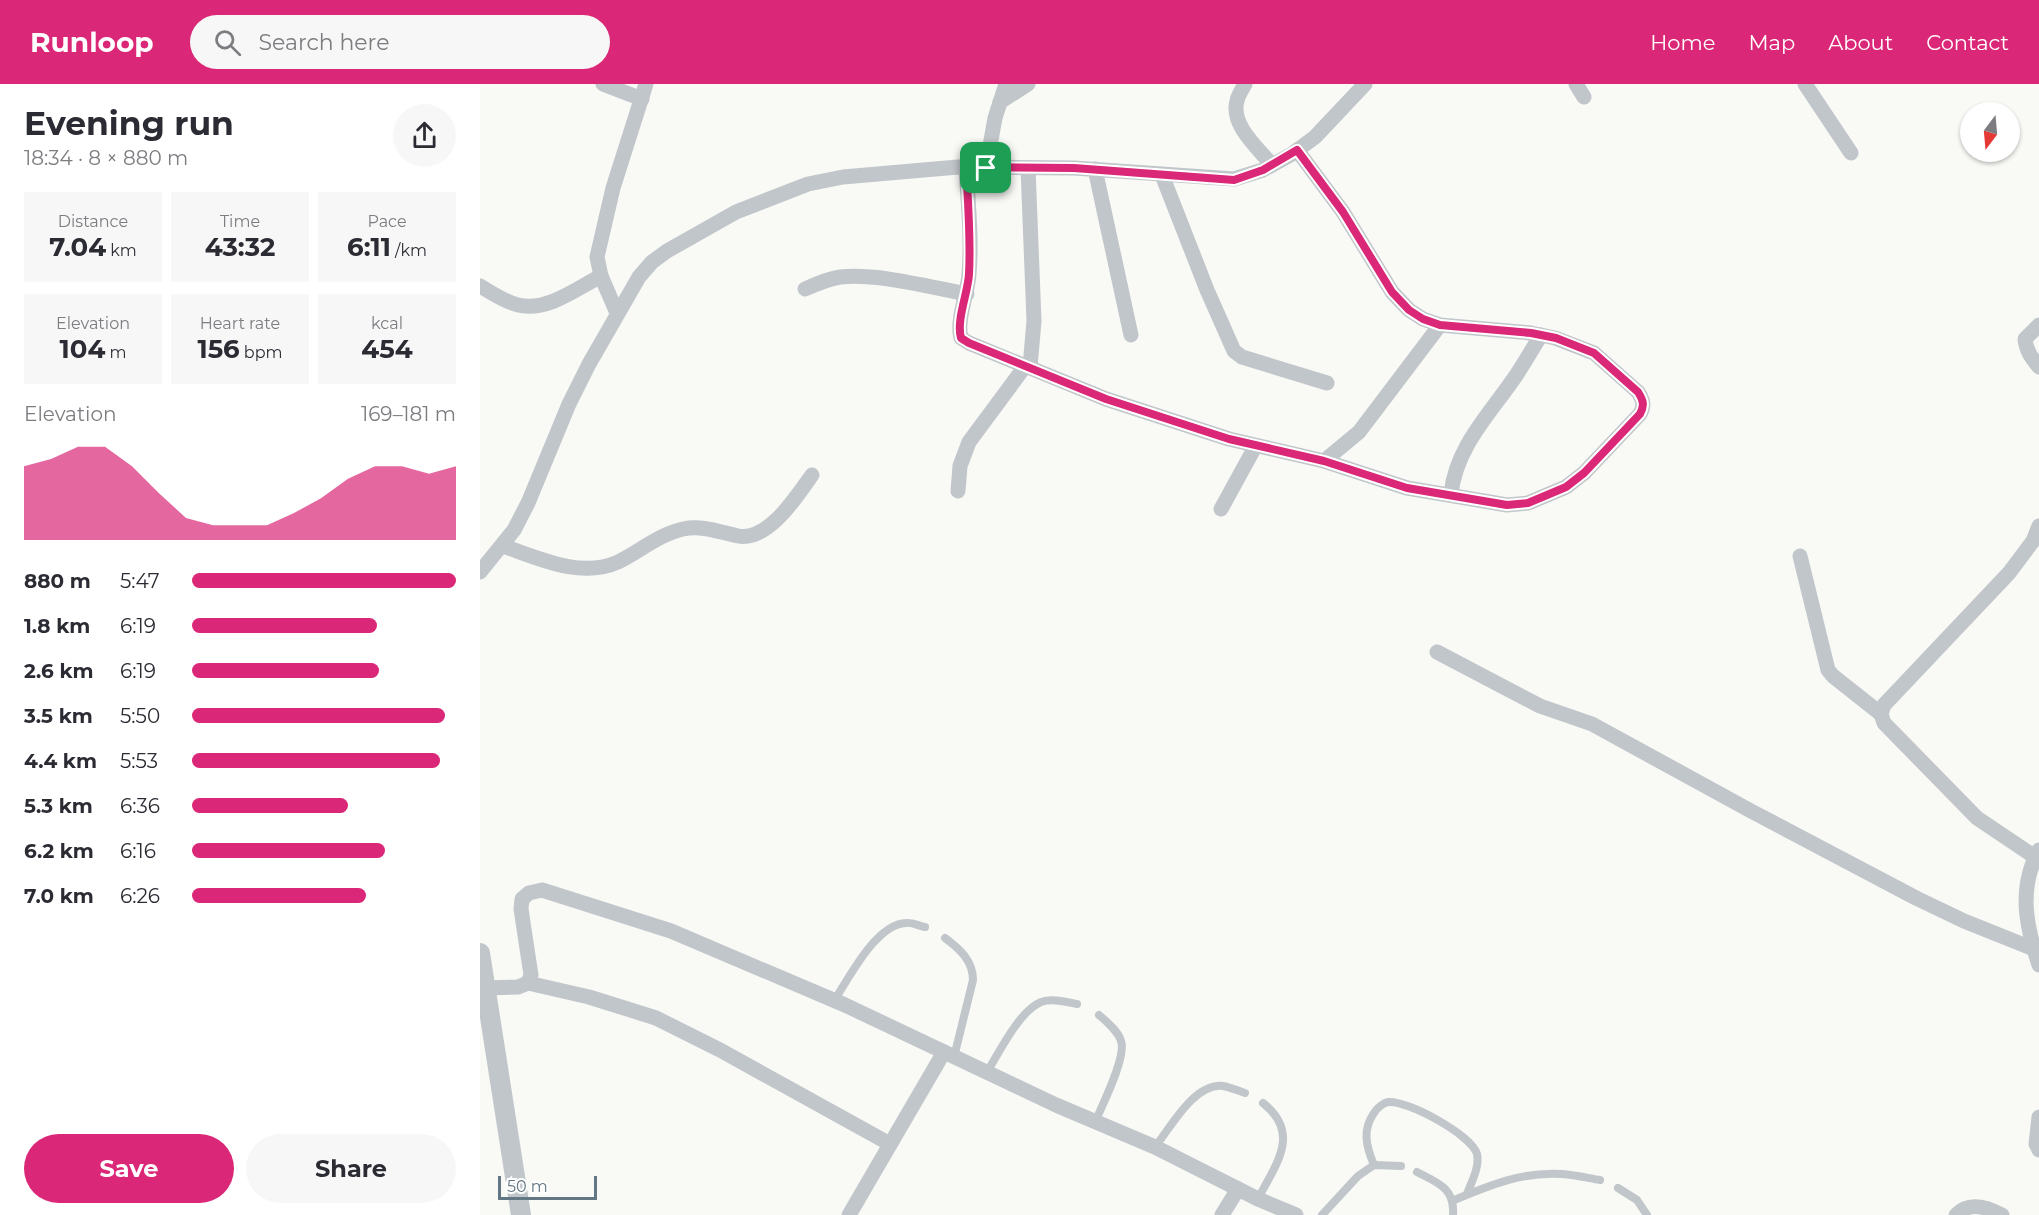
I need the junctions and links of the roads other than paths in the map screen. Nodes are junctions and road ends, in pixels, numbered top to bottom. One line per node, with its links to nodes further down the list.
1 (603, 84): 8 (street)
2 (646, 84): 8 (street)
3 (1006, 84): 9 (street)
4 (1028, 84): 9 (street)
5 (1245, 84): 12 (street)
6 (1365, 84): 10 (street)
7 (1805, 84): 11 (street)
8 (642, 99): 18 (street)
9 (1000, 102): 14 (street)
10 (1297, 150): 12 (street); 23 (street)
11 (1851, 153)
12 (1272, 165): 17 (street)
13 (966, 167): 14 (street); 21 (street); 22 (street)
14 (986, 168): 15 (street)
15 (1028, 168): 16 (street); 27 (street)
16 (1095, 170): 17 (street); 25 (street)
17 (1162, 175): 29 (street)
18 (601, 276): 19 (street); 22 (street)
19 (480, 286)
20 (805, 289): 21 (street)
21 (967, 294): 27 (street)
22 (618, 313): 37 (street)
23 (1440, 325): 26 (street); 31 (street)
24 (2039, 325): 28 (street)
25 (1131, 335)
26 (1541, 335): 34 (street); 34 (street)
27 (1028, 366): 30 (street); 33 (street)
28 (2039, 367)
29 (1327, 383)
30 (1255, 447): 31 (street); 35 (street)
31 (1324, 461): 34 (street)
32 (812, 475): 37 (street)
33 (958, 491)
34 (1451, 494)
35 (1221, 509)
36 (2039, 526): 41 (street)
37 (502, 546): 39 (street)
38 (1800, 556): 41 (street)
39 (480, 572)
40 (1437, 652): 45 (street)
41 (1881, 714): 42 (street)
42 (2037, 853): 45 (street)
43 (925, 927): 50 (lane)
44 (945, 938): 53 (lane)
45 (2034, 949): 47 (street)
46 (480, 953): 49 (street)
47 (2039, 965)
48 (528, 983): 49 (street); 50 (street); 59 (street)
49 (485, 988): 71 (street)
50 (834, 1001): 53 (street)
51 (1077, 1004): 54 (lane)
52 (1099, 1015): 58 (lane)
53 (949, 1054): 54 (street); 59 (street)
54 (987, 1072): 58 (street)
55 (1245, 1093): 60 (lane)
56 (1263, 1103): 69 (lane)
57 (2039, 1118): 61 (street)
58 (1095, 1122): 60 (street)
59 (890, 1144): 72 (street)
60 (1155, 1147): 67 (street)
61 (2039, 1150)
62 (1374, 1165): 63 (lane); 68 (lane); 75 (lane)
63 (1401, 1166)
64 (1417, 1172): 70 (lane)
65 (1600, 1180): 68 (lane)
66 (1618, 1188): 77 (lane)
67 (1239, 1189): 69 (street); 73 (street)
68 (1467, 1194): 70 (lane)
69 (1257, 1199): 74 (street)
70 (1452, 1201): 76 (lane)
71 (521, 1215)
72 (849, 1215)
73 (1222, 1215)
74 (1296, 1215)
75 (1322, 1215)
76 (1453, 1215)
77 (1647, 1215)
78 (1956, 1215): 79 (street)
79 (2002, 1215)

